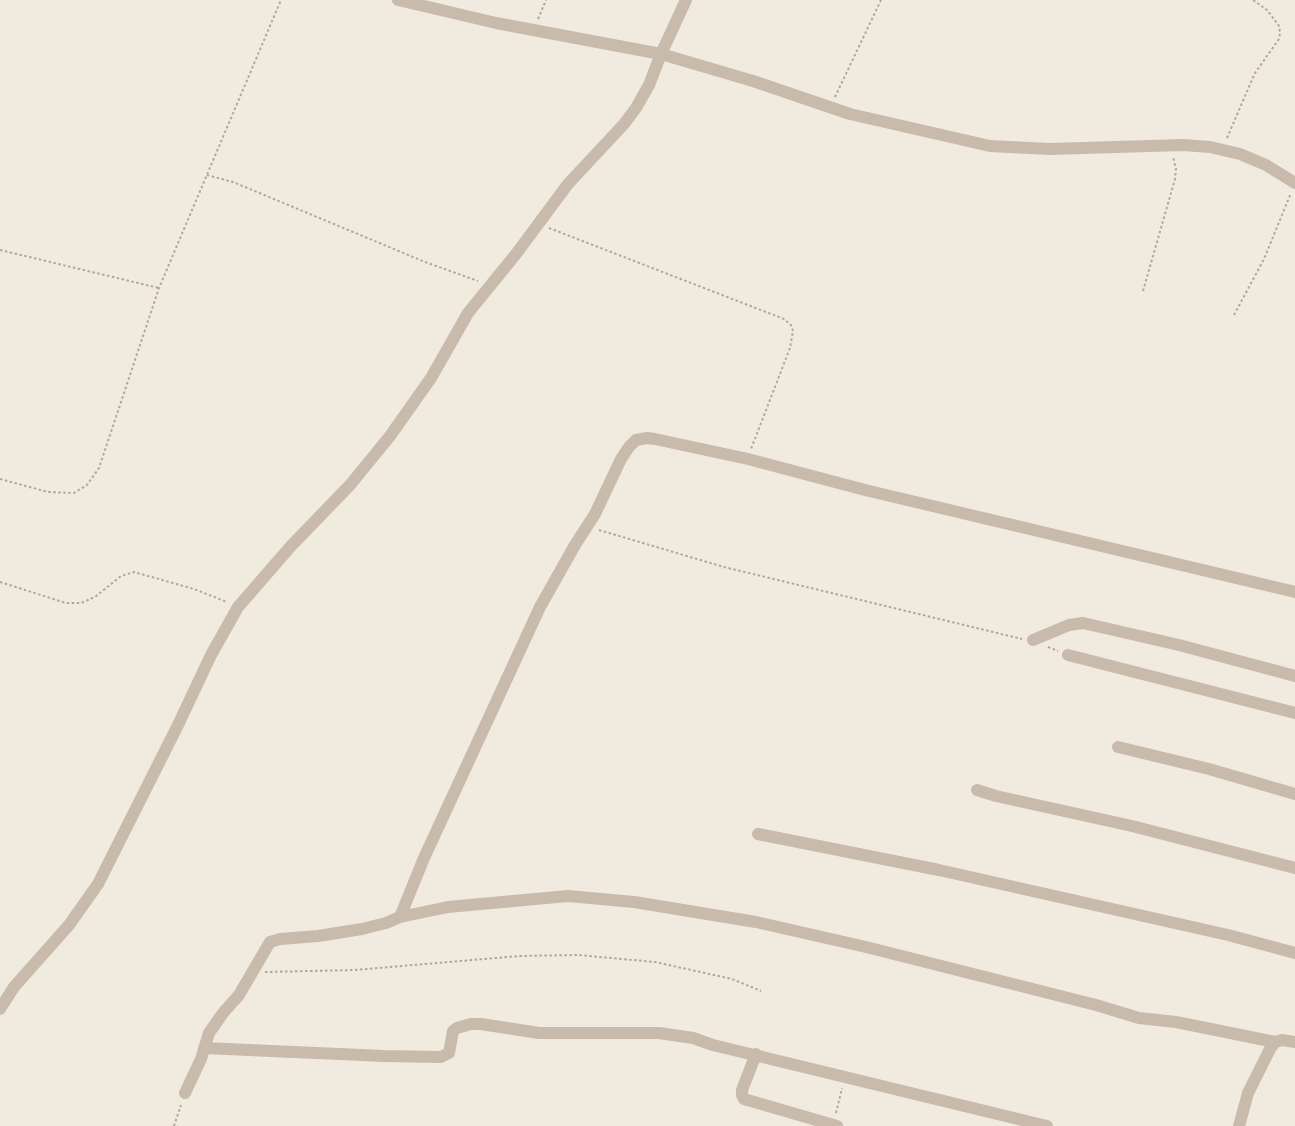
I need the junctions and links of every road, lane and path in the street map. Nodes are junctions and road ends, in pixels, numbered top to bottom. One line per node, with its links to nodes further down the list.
1 (281, 0): 12 (path)
2 (398, 0): 7 (street)
3 (546, 0): 7 (path)
4 (686, 0): 8 (street)
5 (881, 0): 9 (path)
6 (1253, 0): 11 (path)
7 (534, 30): 8 (street)
8 (661, 54): 9 (street); 14 (street)
9 (831, 108): 10 (street)
10 (1168, 146): 11 (street); 18 (path)
11 (1223, 150): 13 (street)
12 (208, 175): 16 (path); 17 (path)
13 (1293, 188): 19 (path)
14 (537, 224): 16 (street); 20 (path)
15 (0, 250): 17 (path)
16 (490, 286): 25 (street)
17 (159, 288): 21 (path)
18 (1143, 291)
19 (1234, 315)
20 (748, 459): 22 (street); 24 (street)
21 (0, 479)
22 (587, 527): 26 (path); 35 (street)
23 (0, 582): 25 (path)
24 (1295, 592)
25 (238, 607): 39 (street)
26 (1033, 640): 27 (path); 28 (street)
27 (1068, 655): 29 (street)
28 (1295, 676)
29 (1295, 712)
30 (1118, 747): 32 (street)
31 (977, 790): 34 (street)
32 (1295, 794)
33 (758, 834): 36 (street)
34 (1295, 868)
35 (400, 917): 37 (street); 40 (street)
36 (1295, 953)
37 (253, 972): 38 (path); 42 (street)
38 (760, 991)
39 (0, 1009)
40 (1276, 1042): 41 (street); 49 (street)
41 (1295, 1042)
42 (204, 1048): 43 (street); 45 (street)
43 (756, 1054): 44 (street); 47 (street)
44 (844, 1076): 47 (path); 48 (street)
45 (185, 1093): 46 (path)
46 (174, 1126)
47 (835, 1126)
48 (1047, 1126)
49 (1239, 1126)

